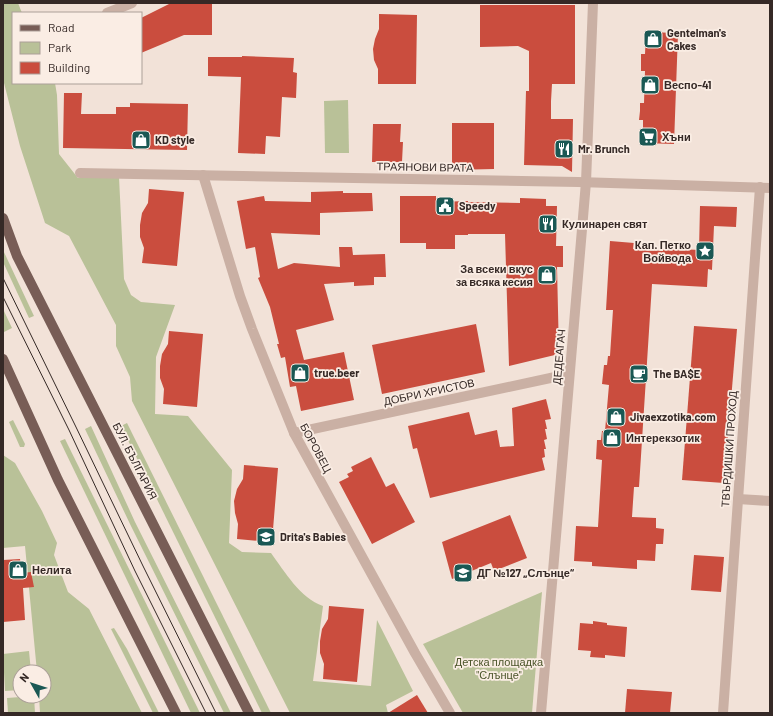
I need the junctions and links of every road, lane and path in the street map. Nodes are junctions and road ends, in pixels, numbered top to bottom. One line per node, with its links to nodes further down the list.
1 (132, 3): 3 (street)
2 (593, 3): 6 (street, ДЕДЕАГАЧ)
3 (110, 12)
4 (80, 173): 5 (street, ТРАЯНОВИ ВРАТА)
5 (203, 175): 6 (street, ТРАЯНОВИ ВРАТА); 11 (street, БОРОВЕЦ)
6 (586, 182): 7 (street, ТРАЯНОВИ ВРАТА); 10 (street, ДЕДЕАГАЧ)
7 (765, 187): 12 (street, ТВЪРДИШКИ ПРОХОД)
8 (3, 218): 15 (main road, БУЛ. БЪЛГАРИЯ)
9 (3, 359): 14 (main road)
10 (569, 374): 11 (street, ДОБРИ ХРИСТОВ); 17 (street, ДЕДЕАГАЧ)
11 (294, 433): 16 (street, БОРОВЕЦ)
12 (738, 499): 13 (street); 18 (street, ТВЪРДИШКИ ПРОХОД)
13 (770, 501)
14 (176, 713)
15 (249, 713)
16 (450, 713)
17 (541, 713)
18 (723, 713)

